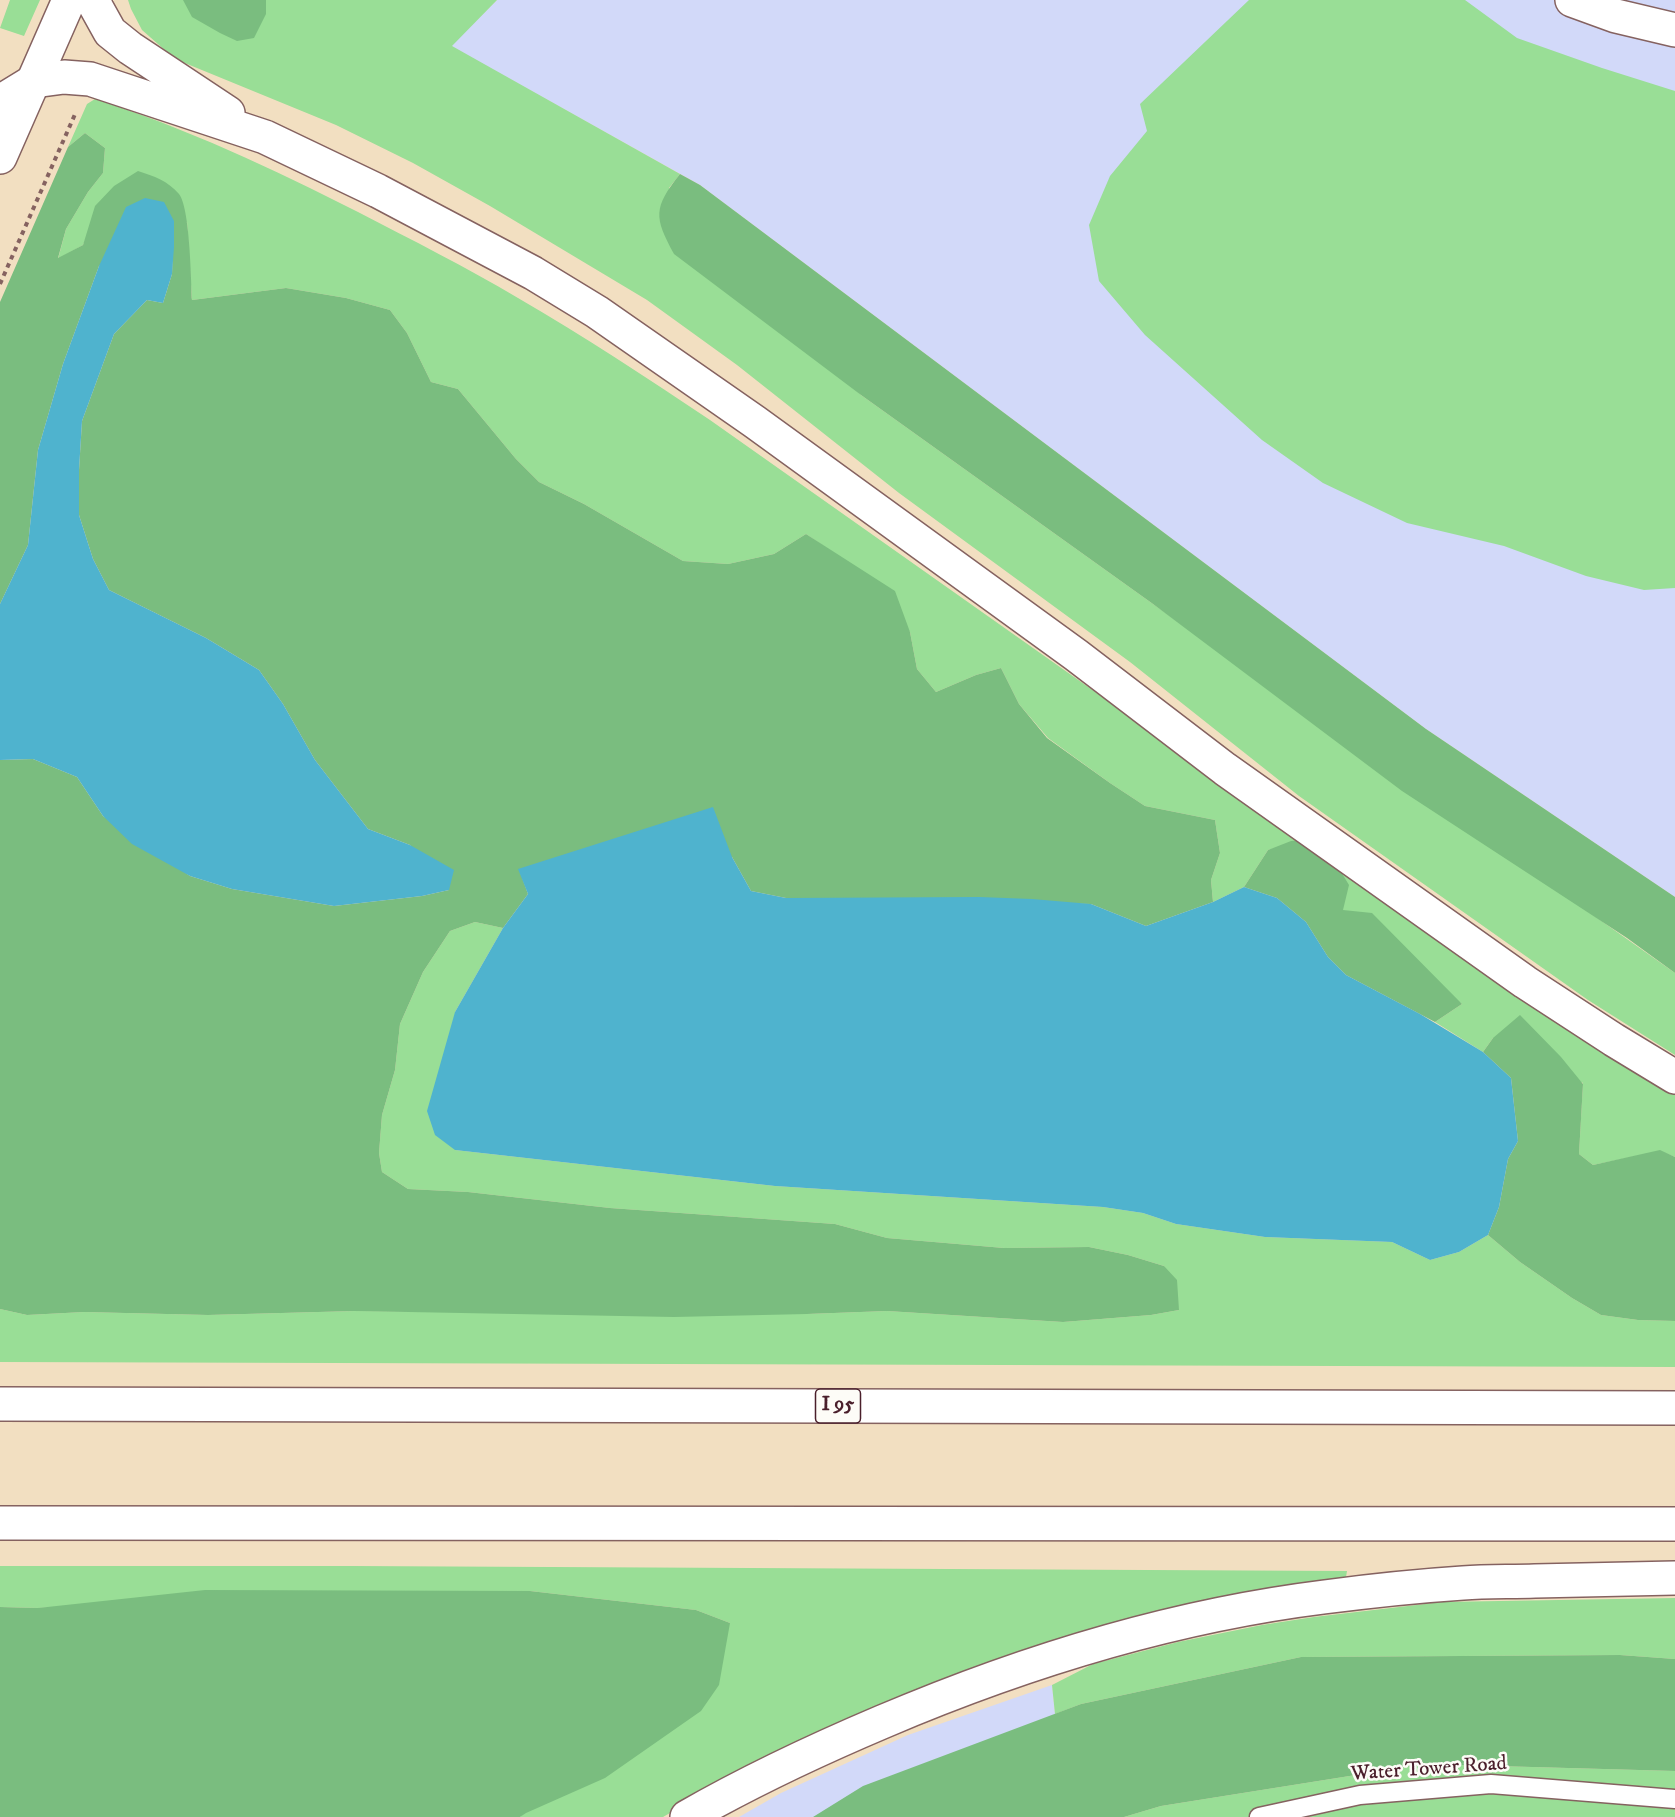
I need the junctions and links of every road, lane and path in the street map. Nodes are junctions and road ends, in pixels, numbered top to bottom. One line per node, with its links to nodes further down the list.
1 (69, 0): 5 (main road)
2 (95, 0): 8 (main road)
3 (1572, 0): 4 (main road)
4 (1675, 30)
5 (34, 81): 6 (main road); 8 (main road); 9 (main road)
6 (0, 102)
7 (76, 111): 10 (path)
8 (265, 137): 11 (main road)
9 (0, 158)
10 (0, 284)
11 (1675, 1077)
12 (0, 1404): 13 (main road, I 95)
13 (1675, 1408)
14 (0, 1523): 15 (main road)
15 (1675, 1524)
16 (1675, 1578): 18 (main road)
17 (1675, 1799): 19 (lane, Water Tower Road)
18 (687, 1817)
19 (1259, 1817)

